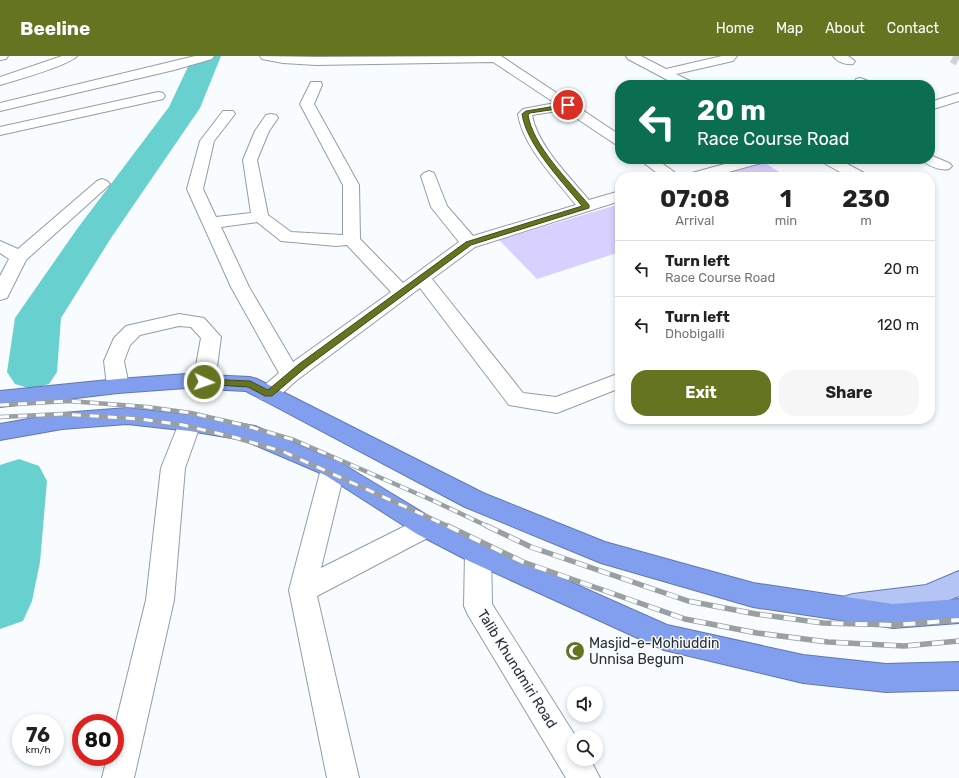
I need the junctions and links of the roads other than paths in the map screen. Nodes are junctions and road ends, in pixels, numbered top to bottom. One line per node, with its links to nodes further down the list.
1 (72, 56): 9 (street)
2 (208, 56): 15 (street)
3 (266, 56): 7 (street)
4 (632, 56): 8 (street)
5 (731, 56): 8 (street)
6 (495, 57): 7 (street); 17 (street)
7 (316, 59)
8 (664, 73): 10 (street)
9 (19, 75): 11 (street); 15 (street)
10 (677, 80)
11 (0, 81)
12 (316, 85): 37 (street)
13 (158, 96): 21 (street)
14 (959, 97): 16 (street)
15 (35, 100): 18 (street)
16 (935, 104)
17 (568, 105): 22 (street); 34 (street)
18 (0, 107)
19 (228, 114): 36 (street)
20 (271, 118): 35 (street)
21 (0, 131)
22 (615, 138)
23 (935, 162): 27 (street)
24 (653, 164): 28 (street)
25 (741, 164): 29 (street)
26 (836, 164): 30 (street)
27 (944, 166)
28 (665, 172)
29 (712, 172)
30 (852, 172)
31 (429, 176): 38 (street)
32 (102, 184): 40 (street)
33 (615, 198): 34 (street)
34 (586, 207): 38 (street)
35 (260, 217): 36 (street); 37 (street)
36 (211, 223): 44 (street)
37 (352, 240): 42 (street)
38 (469, 243): 41 (street)
39 (0, 246): 40 (street)
40 (19, 257): 43 (street)
41 (421, 278): 42 (street); 46 (street)
42 (401, 292): 44 (street)
43 (0, 294)
44 (290, 375): 48 (street)
45 (204, 382): 47 (highway); 47 (street); 48 (highway)
46 (615, 382)
47 (118, 386): 49 (highway)
48 (268, 394): 57 (highway)
49 (0, 399)
50 (190, 422): 51 (highway); 52 (highway); 60 (street)
51 (0, 432)
52 (333, 469): 53 (highway); 56 (street)
53 (426, 527): 54 (highway); 56 (street)
54 (478, 553): 59 (highway); 62 (street, Talib Khundmiri Road)
55 (959, 584): 57 (main road)
56 (302, 590): 61 (street)
57 (840, 608): 58 (highway)
58 (959, 611)
59 (959, 676)
60 (118, 778)
61 (343, 778)
62 (584, 778)

